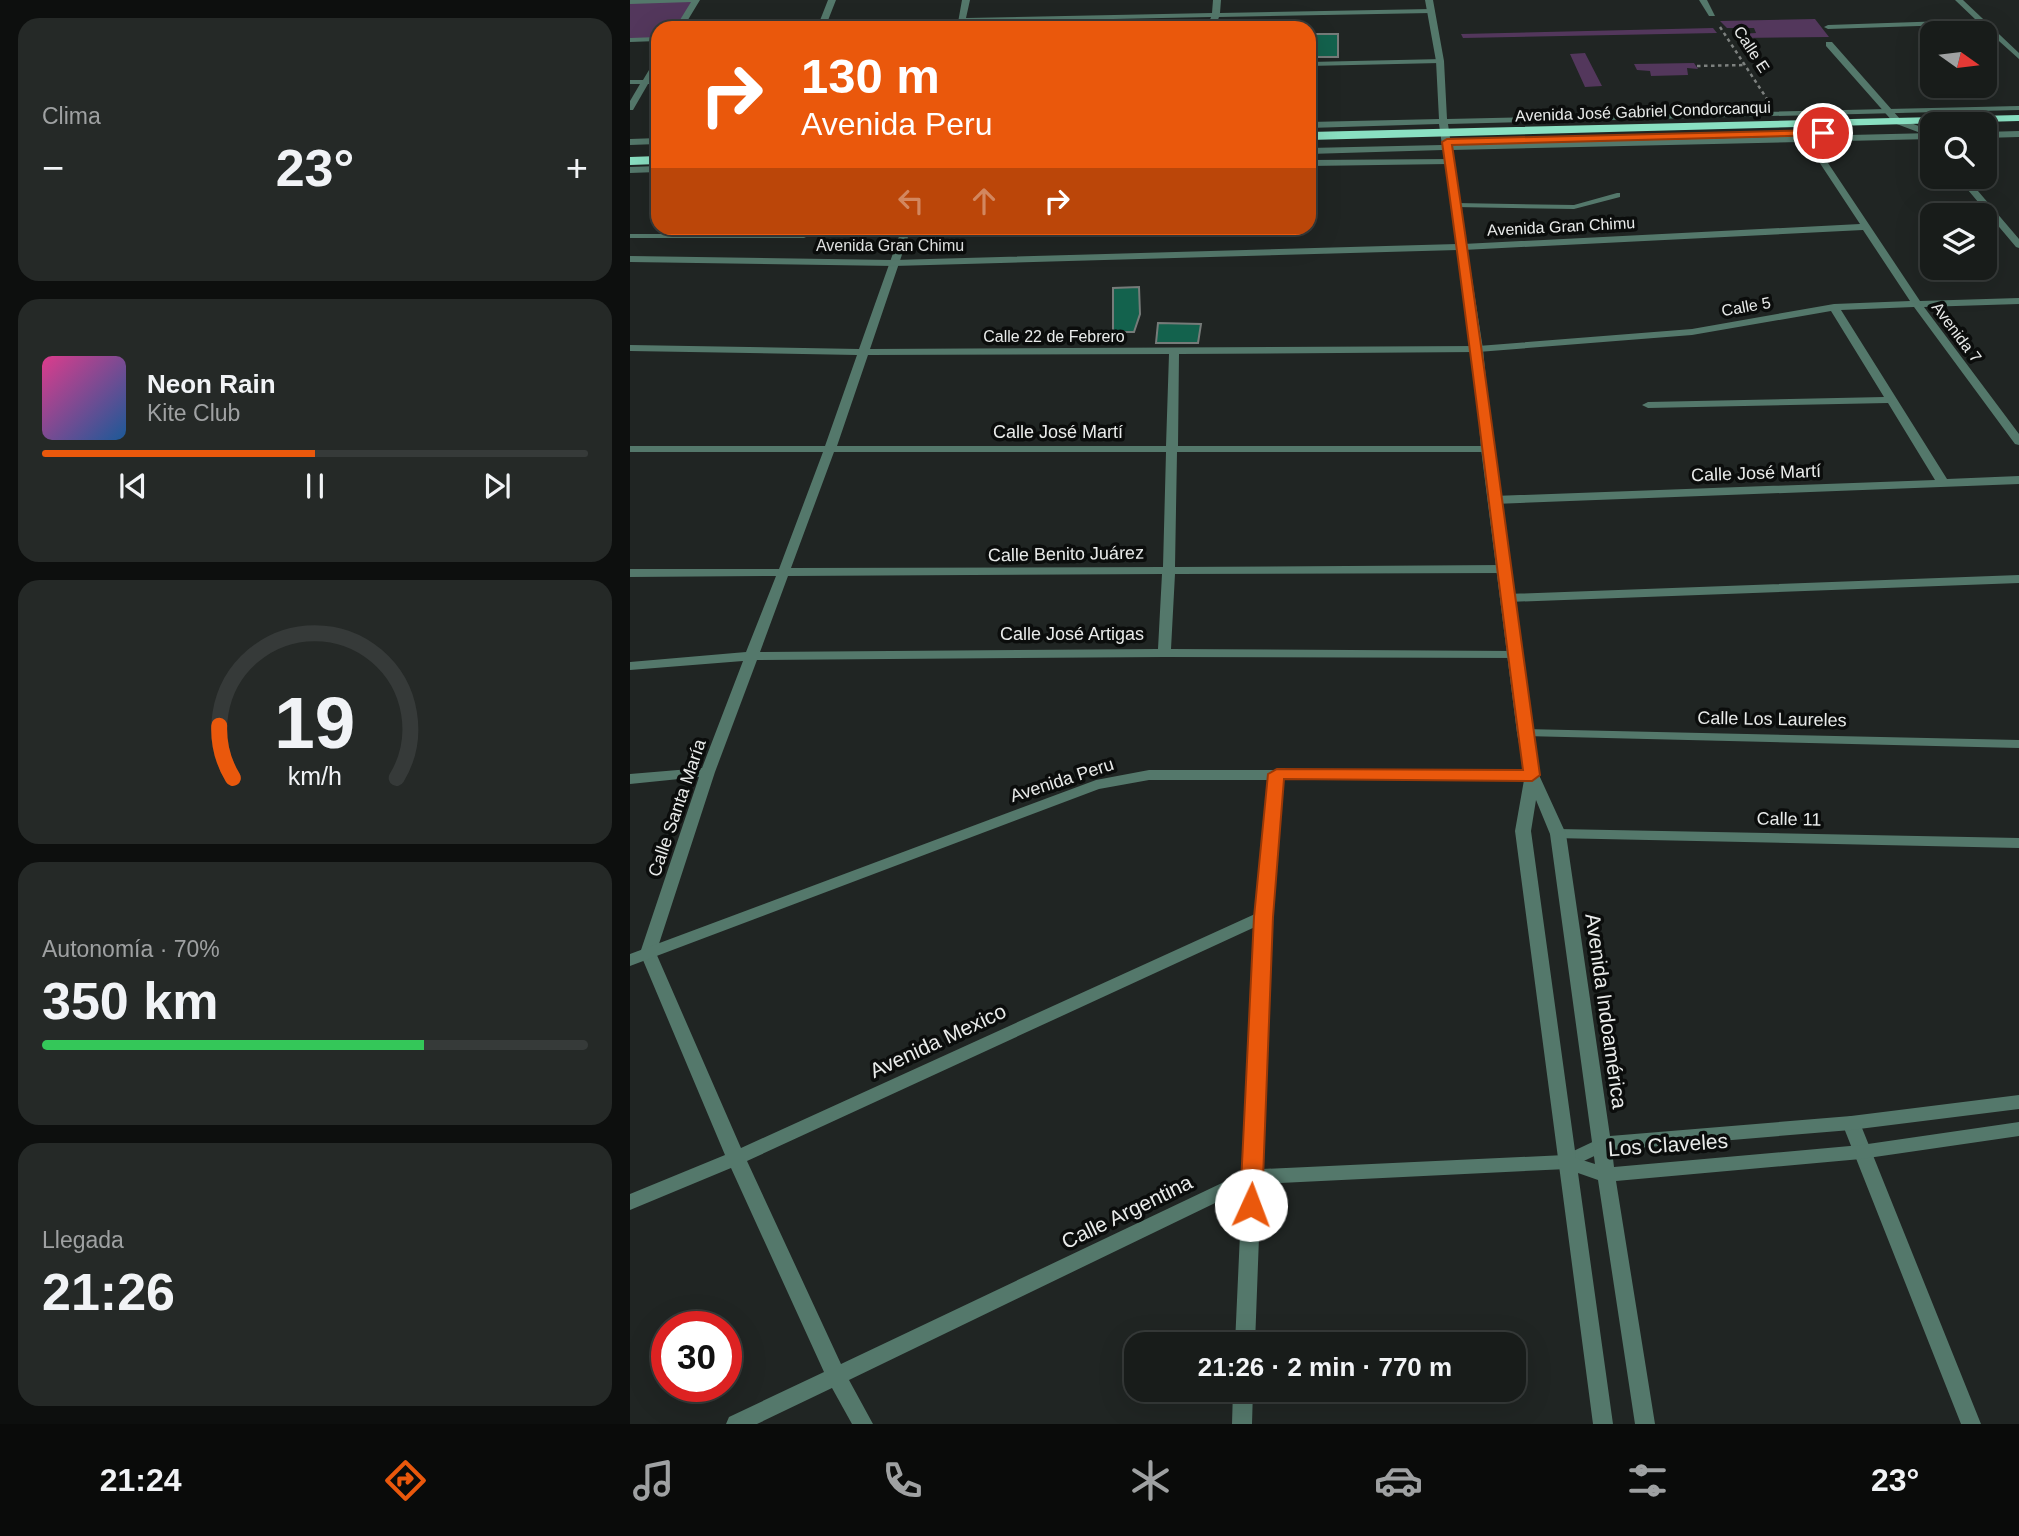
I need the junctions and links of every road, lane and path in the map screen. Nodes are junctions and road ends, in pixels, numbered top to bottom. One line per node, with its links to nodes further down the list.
1 (696, 0): 8 (street); 12 (street)
2 (832, 0): 13 (street)
3 (966, 0): 14 (street)
4 (1217, 0): 10 (street)
5 (1429, 0): 9 (street, Avenida Indoamérica)
6 (1703, 0): 11 (street, Calle E)
7 (1959, 0): 17 (street)
8 (630, 2)
9 (1431, 11): 10 (street); 25 (street, Avenida Indoamérica)
10 (1216, 14): 15 (street); 16 (street)
11 (1712, 14): 27 (path, Calle E)
12 (683, 21)
13 (824, 21)
14 (962, 21)
15 (1038, 21)
16 (1213, 21)
17 (1981, 21)
18 (1920, 24): 19 (street)
19 (1828, 27)
20 (1997, 36): 24 (street)
21 (651, 39): 22 (street)
22 (630, 40)
23 (1829, 44): 35 (street)
24 (2019, 57)
25 (1440, 61): 26 (street); 47 (street, Avenida Indoamérica)
26 (1316, 64)
27 (1746, 65): 28 (path); 36 (path, Calle E)
28 (1697, 66)
29 (651, 74): 31 (street)
30 (630, 82): 31 (street)
31 (646, 82): 32 (street); 33 (street)
32 (651, 82)
33 (630, 108)
34 (2019, 108): 35 (street, Avenida José Gabriel Condorcanqui)
35 (1888, 111): 36 (street, Avenida José Gabriel Condorcanqui); 38 (street)
36 (1776, 114): 47 (street, Avenida José Gabriel Condorcanqui)
37 (2019, 118): 38 (highway, Avenida José Gabriel Condorcanqui)
38 (1897, 121): 42 (street); 47 (highway, Avenida José Gabriel Condorcanqui)
39 (1316, 126): 47 (street, Avenida José Gabriel Condorcanqui)
40 (2019, 127): 41 (highway)
41 (1997, 128)
42 (1920, 131)
43 (2019, 134): 45 (street)
44 (1920, 135): 48 (highway, Avenida José Gabriel Condorcanqui)
45 (1997, 135)
46 (1316, 136): 47 (highway, Avenida José Gabriel Condorcanqui)
47 (1445, 136): 48 (highway, Avenida José Gabriel Condorcanqui); 51 (highway, Avenida José Gabriel Condorcanqui); 52 (street, Avenida José Gabriel Condorcanqui); 57 (street, Avenida Indoamérica)
48 (1807, 137): 64 (street, Avenida 7)
49 (651, 141): 50 (street)
50 (630, 142)
51 (1316, 145)
52 (1316, 150)
53 (651, 151): 54 (highway)
54 (630, 152)
55 (651, 160): 56 (highway)
56 (630, 161)
57 (1449, 161): 58 (street); 63 (street, Avenida Indoamérica)
58 (1316, 163)
59 (651, 169): 60 (street)
60 (630, 170)
61 (1971, 189): 68 (street)
62 (1617, 195): 63 (lane)
63 (1455, 205): 69 (street, Avenida Indoamérica)
64 (1864, 227): 69 (street, Avenida Gran Chimu); 73 (street, Avenida 7)
65 (904, 235): 71 (street, Calle Santa María)
66 (630, 236): 67 (lane)
67 (804, 236)
68 (2019, 244)
69 (1463, 247): 71 (street, Avenida Gran Chimu); 76 (street, Avenida Indoamérica)
70 (630, 259): 71 (street, Avenida Gran Chimu)
71 (894, 262): 78 (street, Calle Santa María)
72 (2019, 301): 73 (street, Calle 5)
73 (1916, 303): 74 (street, Calle 5); 81 (street, Avenida 7)
74 (1834, 307): 76 (street, Calle 5); 79 (street)
75 (630, 348): 78 (street, Calle 22 de Febrero)
76 (1478, 349): 77 (street, Calle 22 de Febrero); 84 (street, Avenida Indoamérica)
77 (1174, 351): 78 (street, Calle 22 de Febrero); 85 (street)
78 (863, 352): 83 (street, Calle Santa María)
79 (1890, 400): 80 (street); 87 (street)
80 (1648, 405)
81 (2019, 442)
82 (630, 449): 83 (street, Calle José Martí)
83 (830, 449): 85 (street, Calle José Martí); 92 (street, Calle Santa María)
84 (1487, 449): 85 (street, Calle José Martí); 88 (street, Avenida Indoamérica)
85 (1172, 450): 90 (street)
86 (2019, 480): 87 (street, Calle José Martí)
87 (1943, 483): 88 (street, Calle José Martí)
88 (1494, 500): 89 (street, Avenida Indoamérica)
89 (1503, 569): 90 (street, Calle Benito Juárez); 94 (street, Avenida Indoamérica)
90 (1169, 571): 92 (street, Calle Benito Juárez); 95 (street)
91 (630, 573): 92 (street, Calle Benito Juárez)
92 (782, 575): 97 (street, Calle Santa María)
93 (2019, 579): 94 (street)
94 (1508, 598): 96 (street, Avenida Indoamérica)
95 (1164, 653): 96 (street, Calle José Artigas); 97 (street, Calle José Artigas)
96 (1516, 655): 99 (street, Avenida Indoamérica)
97 (752, 656): 98 (street, Calle José Artigas); 101 (street, Calle Santa María)
98 (630, 666)
99 (1524, 733): 100 (street, Calle Los Laureles); 103 (street, Avenida Indoamérica)
100 (2019, 744)
101 (708, 772): 104 (street); 108 (street, Calle Santa María)
102 (1277, 774): 103 (street, Avenida Peru); 107 (street); 108 (street, Avenida Peru)
103 (1532, 775): 105 (street, Avenida Indoamérica); 116 (street, Avenida Indoamérica)
104 (630, 779)
105 (1558, 834): 106 (street, Calle 11); 113 (street, Avenida Indoamérica)
106 (2019, 844)
107 (1264, 917): 115 (street, Avenida Mexico); 118 (street)
108 (648, 953): 109 (street, Avenida Peru); 115 (street)
109 (630, 960)
110 (2019, 1102): 111 (street, Los Claveles)
111 (1851, 1123): 113 (street, Los Claveles); 114 (street)
112 (2019, 1129): 114 (street, Los Claveles)
113 (1603, 1144): 116 (street, Los Claveles); 117 (street, Avenida Indoamérica)
114 (1861, 1152): 117 (street, Los Claveles); 128 (street)
115 (736, 1158): 119 (street, Avenida Mexico); 121 (street)
116 (1567, 1162): 117 (street, Los Claveles); 118 (street, Calle Argentina); 126 (street, Avenida Indoamérica)
117 (1606, 1175): 127 (street, Avenida Indoamérica)
118 (1252, 1177): 120 (street); 121 (street, Calle Argentina)
119 (630, 1202)
120 (1246, 1332)
121 (836, 1376): 123 (street, Calle Argentina); 124 (street)
122 (1243, 1402): 125 (street)
123 (736, 1424)
124 (863, 1424)
125 (1242, 1424)
126 (1604, 1424)
127 (1645, 1424)
128 (1971, 1424)

